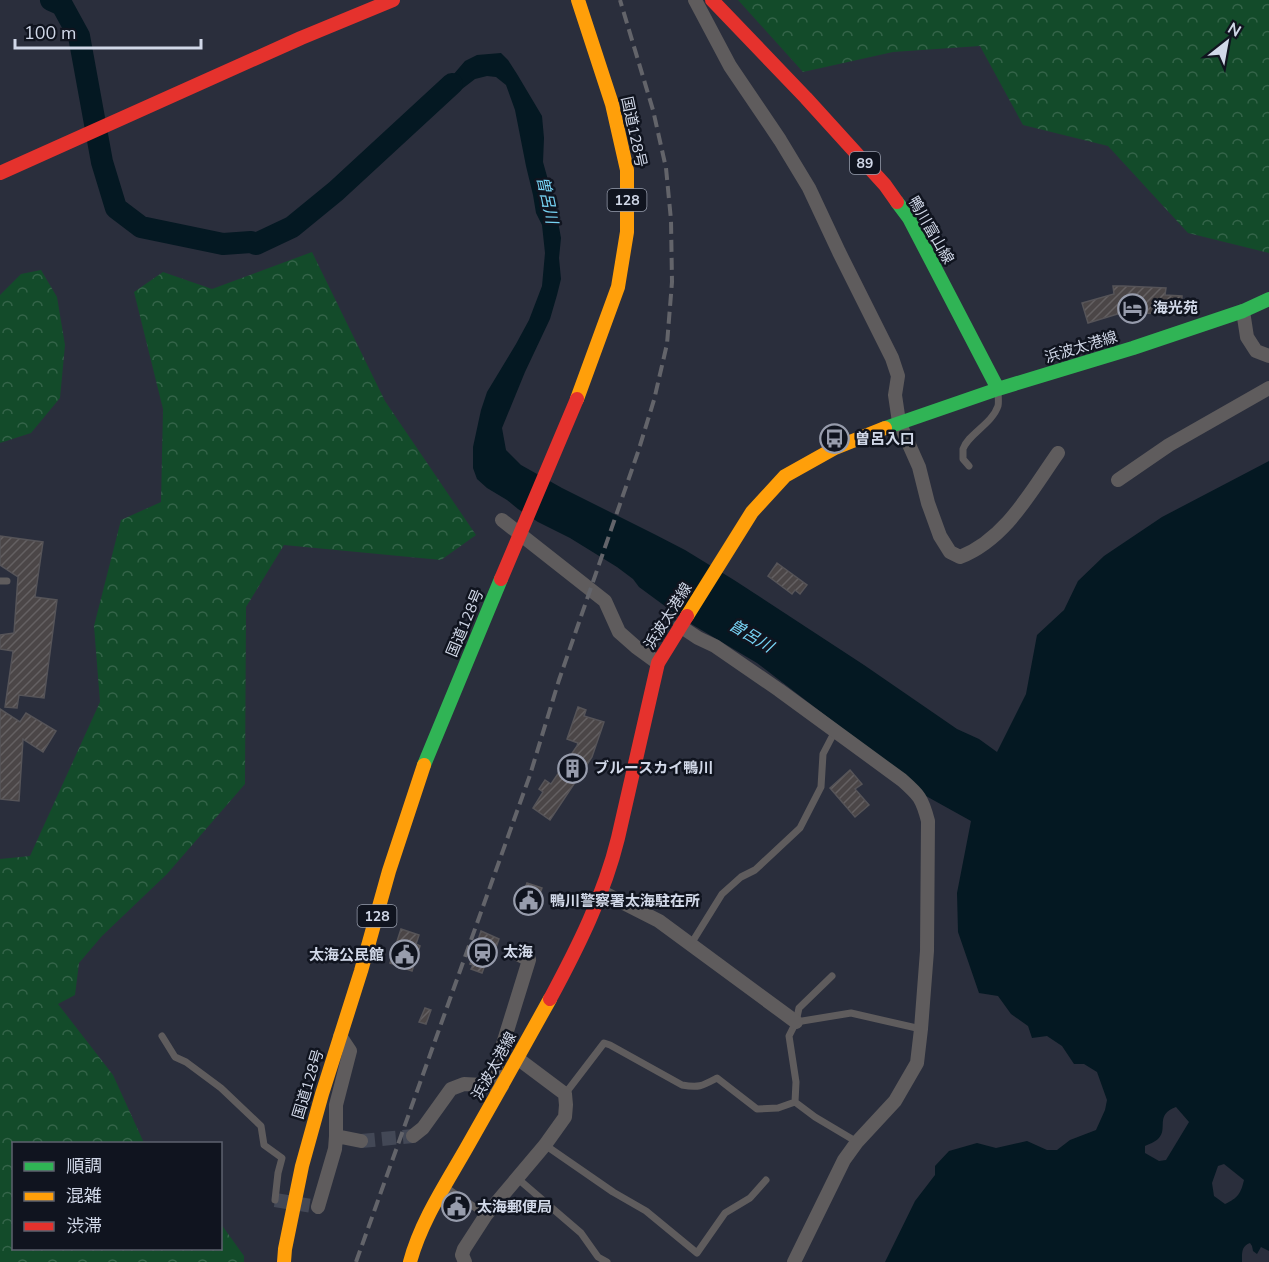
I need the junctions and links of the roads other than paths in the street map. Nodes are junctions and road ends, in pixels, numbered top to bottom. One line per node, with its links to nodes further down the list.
1 (393, 0): 5 (main road)
2 (578, 0): 26 (main road, 国道128号 / 128, bridge)
3 (695, 0): 11 (street)
4 (712, 0): 10 (main road, 鴨川富山線 / 89)
5 (0, 173)
6 (1269, 299): 7 (main road, 浜波太港線)
7 (1243, 311): 8 (street); 10 (main road, 浜波太港線)
8 (1269, 356)
9 (1269, 388): 14 (street)
10 (998, 389): 11 (main road, 浜波太港線); 13 (lane)
11 (899, 422): 12 (street); 16 (main road, 浜波太港線)
12 (1058, 453)
13 (969, 466)
14 (1118, 480)
15 (502, 520): 17 (street)
16 (682, 623): 17 (main road, 浜波太港線); 18 (street)
17 (658, 663): 19 (main road, 浜波太港線)
18 (836, 731): 20 (lane); 24 (street)
19 (602, 892): 20 (street); 27 (main road, 浜波太港線)
20 (691, 944): 23 (street)
21 (516, 953): 28 (street)
22 (832, 976): 23 (lane)
23 (796, 1022): 24 (lane); 30 (lane)
24 (921, 1029): 34 (street)
25 (162, 1036): 39 (lane)
26 (340, 1036): 31 (street); 42 (main road, 国道128号 / 128)
27 (517, 1058): 28 (main road, 浜波太港線); 29 (street)
28 (502, 1086): 32 (street); 38 (main road, 浜波太港線)
29 (564, 1094): 30 (lane); 35 (street)
30 (795, 1102): 34 (lane)
31 (336, 1136): 33 (street); 40 (street)
32 (413, 1136)
33 (361, 1141)
34 (857, 1142): 46 (street)
35 (545, 1145): 36 (street); 37 (lane)
36 (517, 1178): 41 (street); 45 (lane)
37 (766, 1180)
38 (445, 1187): 41 (lane); 43 (main road, 浜波太港線)
39 (275, 1200)
40 (318, 1207)
41 (486, 1215): 44 (street)
42 (284, 1262)
43 (410, 1262)
44 (465, 1262)
45 (608, 1262)
46 (794, 1262)

